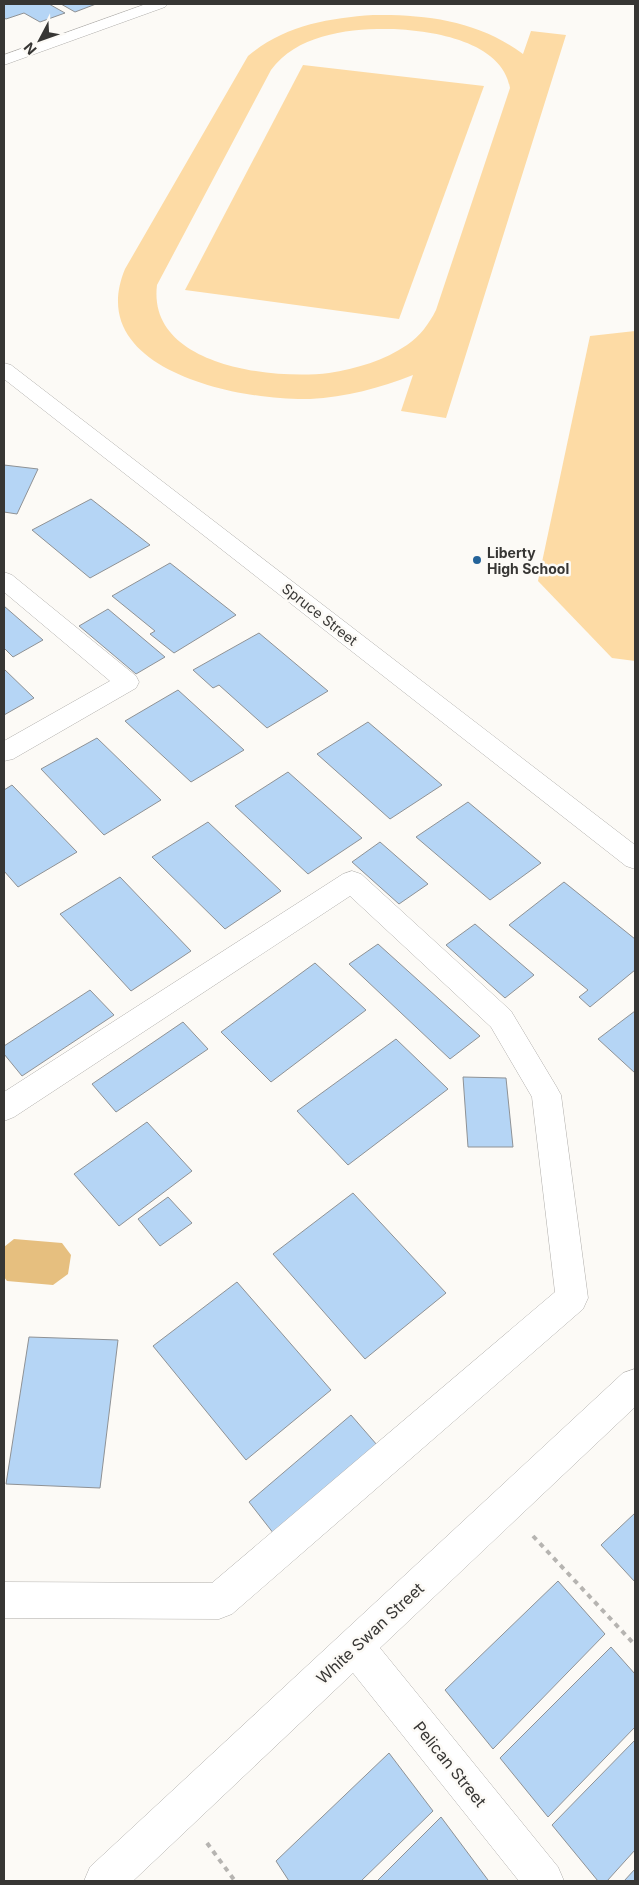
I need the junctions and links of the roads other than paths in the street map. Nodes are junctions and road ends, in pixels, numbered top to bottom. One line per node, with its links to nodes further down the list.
1 (160, 4): 2 (street)
2 (4, 60)
3 (4, 369): 6 (street, Spruce Street)
4 (4, 580): 5 (street)
5 (4, 752)
6 (635, 859)
7 (4, 1108): 9 (street)
8 (635, 1385): 10 (street, White Swan Street)
9 (4, 1600)
10 (355, 1646): 11 (street, White Swan Street); 12 (street, Pelican Street)
11 (104, 1881)
12 (544, 1881)

